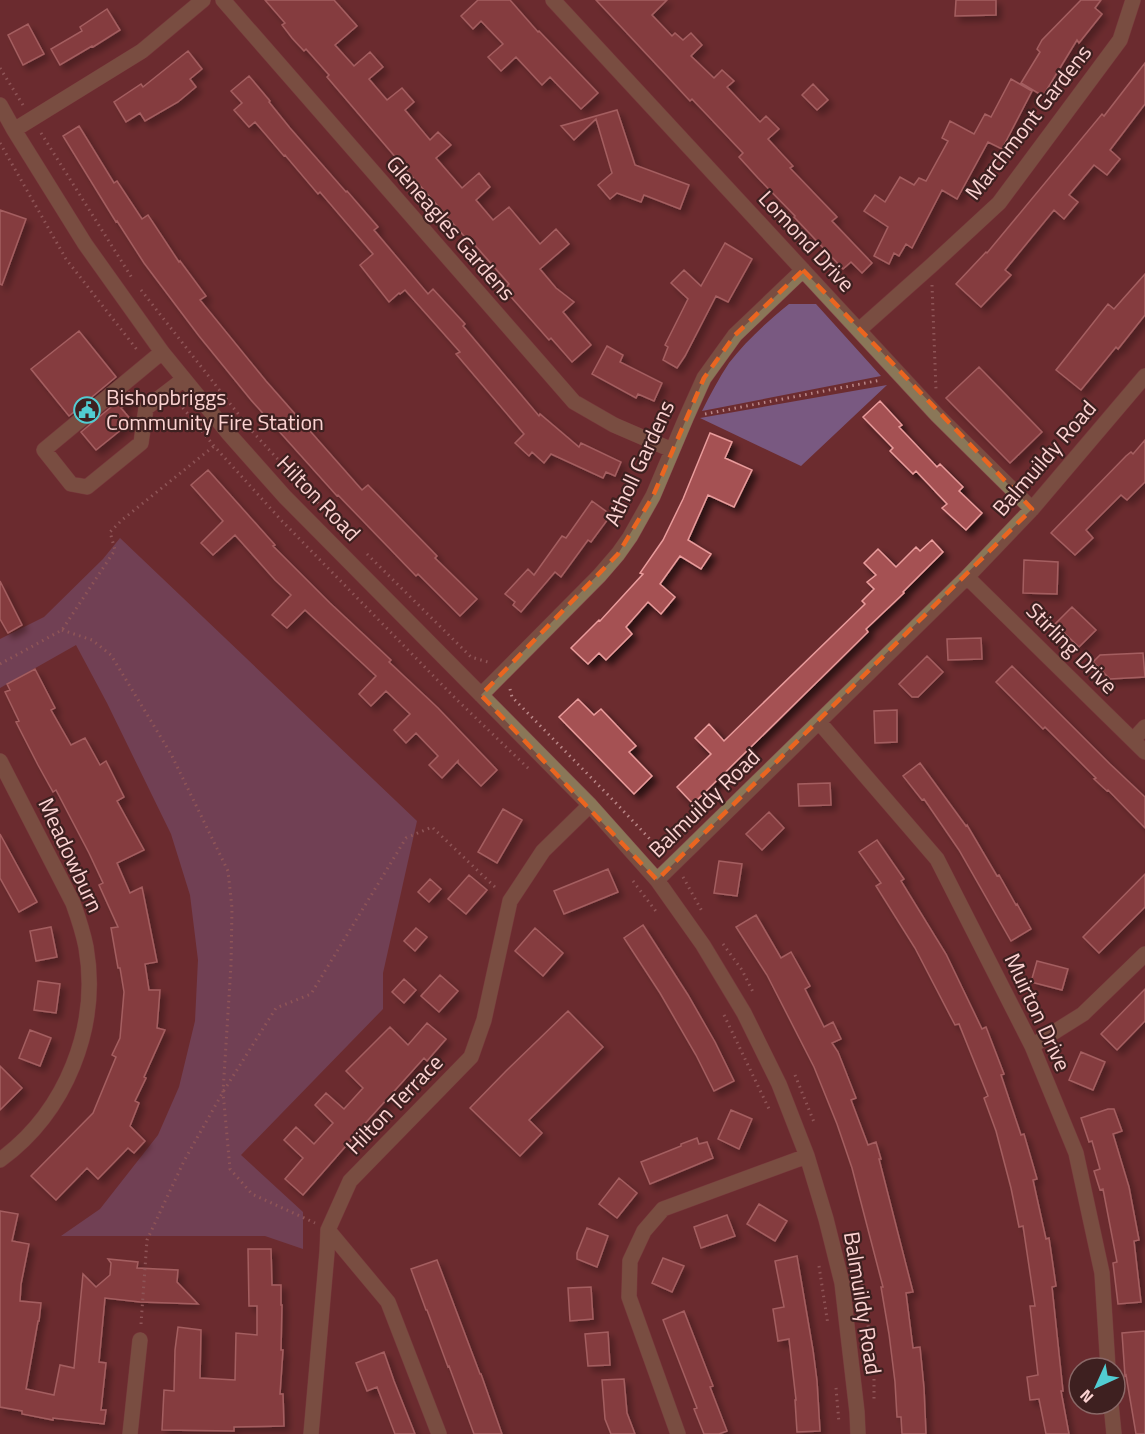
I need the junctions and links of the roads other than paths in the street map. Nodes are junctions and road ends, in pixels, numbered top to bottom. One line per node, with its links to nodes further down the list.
1 (203, 0): 6 (street)
2 (223, 0): 12 (street, Gleneagles Gardens)
3 (553, 0): 7 (street, Lomond Drive)
4 (1133, 0): 8 (street, Marchmont Gardens)
5 (0, 105): 6 (street, Hilton Road)
6 (14, 130): 9 (street, Hilton Road)
7 (803, 270): 8 (street, Lomond Drive); 12 (street, Atholl Gardens)
8 (859, 330): 13 (street, Lomond Drive)
9 (162, 352): 11 (street, Hilton Road); 11 (street)
10 (1145, 376): 13 (street, Balmuildy Road)
11 (184, 379): 15 (street, Hilton Road)
12 (672, 450): 15 (street, Atholl Gardens)
13 (1032, 509): 14 (street, Balmuildy Road)
14 (967, 577): 16 (street, Balmuildy Road); 18 (street, Stirling Drive)
15 (481, 695): 21 (street, Hilton Road)
16 (819, 722): 22 (street, Balmuildy Road); 24 (street, Muirton Drive)
17 (1145, 727): 18 (street)
18 (1133, 740): 19 (street, Stirling Drive)
19 (1145, 752)
20 (0, 761): 26 (street, Meadowburn)
21 (590, 805): 22 (street, Hilton Road); 27 (street, Hilton Terrace)
22 (657, 880): 25 (street, Balmuildy Road)
23 (1145, 954): 24 (street)
24 (1032, 1046): 29 (street, Muirton Drive)
25 (807, 1156): 34 (street); 35 (street, Balmuildy Road)
26 (0, 1160)
27 (328, 1230): 32 (street); 33 (street)
28 (140, 1340): 31 (street)
29 (1107, 1356)
30 (1112, 1416): 36 (street)
31 (130, 1434)
32 (311, 1434)
33 (439, 1434)
34 (678, 1434)
35 (858, 1434)
36 (1114, 1434)

